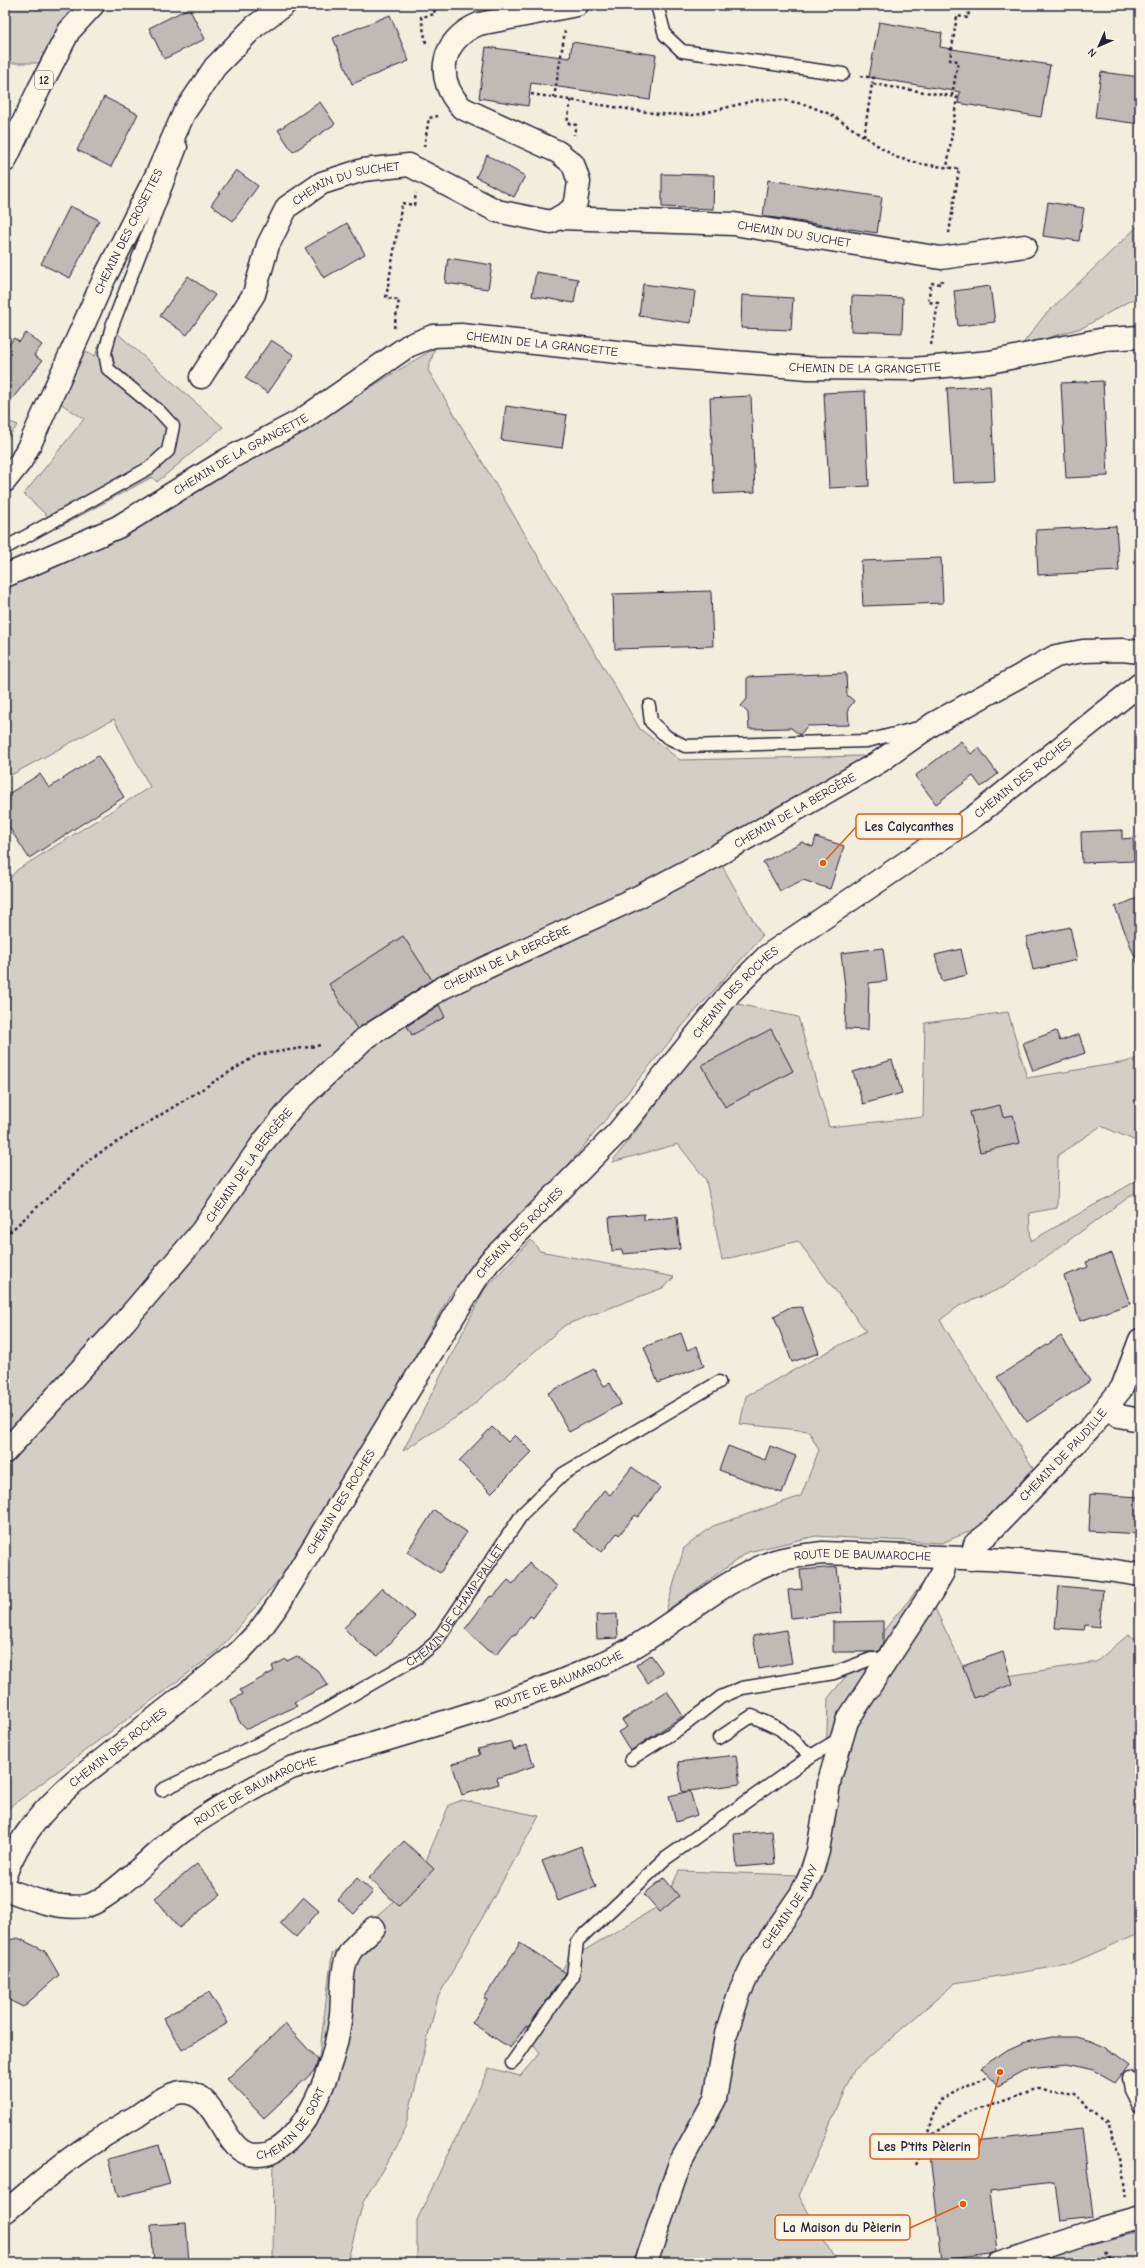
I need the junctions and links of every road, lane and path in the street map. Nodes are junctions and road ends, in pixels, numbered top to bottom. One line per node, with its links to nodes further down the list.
1 (92, 5): 14 (street, 12)
2 (284, 5): 12 (street, CHEMIN DES CROSETTES)
3 (577, 5): 15 (street)
4 (657, 5): 7 (lane)
5 (970, 5): 9 (path)
6 (565, 29): 10 (path)
7 (843, 74)
8 (531, 94): 10 (path)
9 (952, 96): 13 (path); 16 (path)
10 (554, 98): 11 (path)
11 (571, 100): 13 (path); 15 (path)
12 (175, 133): 24 (street, CHEMIN DES CROSETTES); 25 (lane)
13 (864, 136): 16 (path)
14 (5, 161)
15 (569, 161): 19 (street)
16 (947, 168): 18 (path)
17 (419, 170): 19 (street, CHEMIN DU SUCHET); 22 (path); 23 (street, CHEMIN DU SUCHET)
18 (959, 170)
19 (561, 218): 20 (street, CHEMIN DU SUCHET)
20 (1025, 246)
21 (1140, 337): 22 (street, CHEMIN DE LA GRANGETTE)
22 (389, 360): 26 (street, CHEMIN DE LA GRANGETTE)
23 (201, 377)
24 (5, 481)
25 (5, 548)
26 (5, 576)
27 (1140, 652): 30 (street, CHEMIN DE LA BERGÈRE)
28 (1140, 684): 47 (street, CHEMIN DES ROCHES)
29 (649, 706): 30 (lane)
30 (933, 724): 37 (street, CHEMIN DE LA BERGÈRE)
31 (326, 1044): 32 (path)
32 (5, 1236)
33 (1140, 1340): 35 (street, CHEMIN DE PAUDILLE)
34 (719, 1382): 46 (lane, CHEMIN DE CHAMP-PALLET)
35 (1108, 1405): 36 (street); 39 (street, CHEMIN DE PAUDILLE)
36 (1140, 1420)
37 (5, 1452)
38 (946, 1558): 39 (street, ROUTE DE BAUMAROCHE); 41 (street, CHEMIN DE MIVY); 48 (street, ROUTE DE BAUMAROCHE)
39 (971, 1559): 40 (street, ROUTE DE BAUMAROCHE)
40 (1140, 1575)
41 (886, 1662): 43 (street, CHEMIN DE MIVY); 45 (lane)
42 (719, 1738): 44 (lane)
43 (841, 1738): 44 (lane); 58 (street, CHEMIN DE MIVY)
44 (811, 1756): 50 (lane)
45 (631, 1759)
46 (162, 1790)
47 (5, 1875)
48 (5, 1889)
49 (374, 1928): 56 (street, CHEMIN DE GORT)
50 (512, 2063)
51 (989, 2076): 54 (path)
52 (1129, 2078): 53 (lane)
53 (1140, 2109)
54 (927, 2139): 55 (path); 57 (path)
55 (916, 2164)
56 (5, 2212)
57 (1133, 2220): 59 (street)
58 (646, 2263)
59 (999, 2263)

